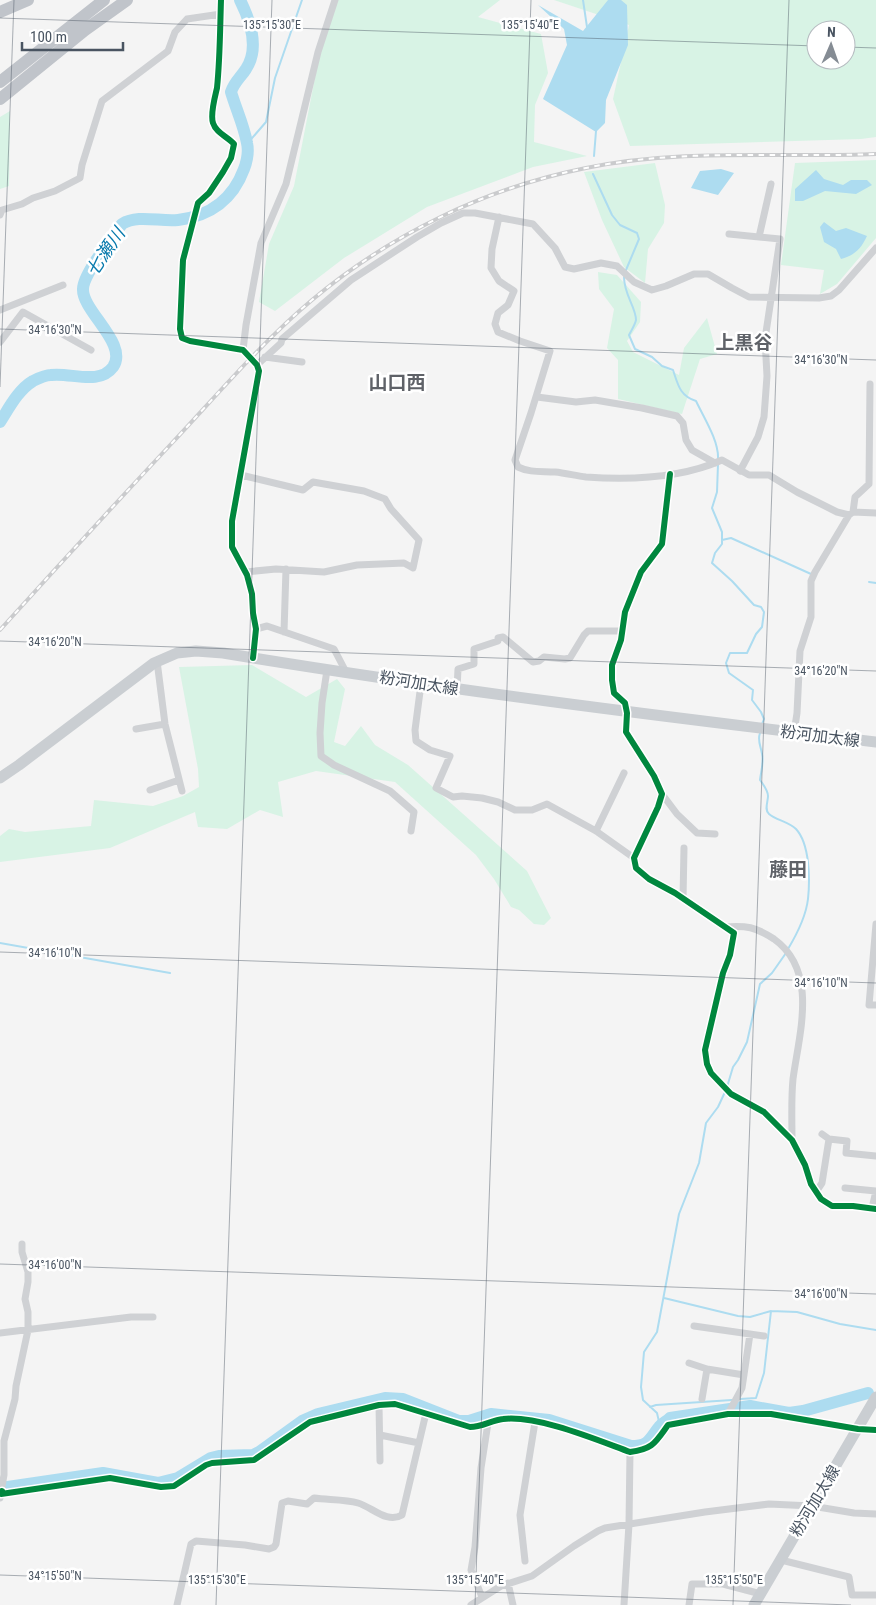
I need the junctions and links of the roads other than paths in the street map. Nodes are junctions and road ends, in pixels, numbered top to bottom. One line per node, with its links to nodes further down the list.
1 (10, 0): 7 (highway)
2 (28, 0): 7 (highway)
3 (104, 0): 9 (highway)
4 (127, 0): 10 (highway)
5 (221, 0): 8 (street)
6 (335, 0): 22 (street)
7 (1, 9)
8 (221, 14): 12 (street); 22 (street)
9 (0, 82)
10 (0, 99)
11 (771, 184): 15 (street)
12 (0, 215)
13 (500, 217): 18 (street); 23 (street); 27 (street)
14 (729, 234): 15 (street)
15 (759, 237): 18 (street)
16 (876, 248): 18 (street)
17 (63, 285): 19 (street)
18 (770, 298): 29 (street)
19 (0, 310)
20 (0, 342): 21 (street)
21 (91, 350)
22 (243, 350): 25 (street)
23 (265, 357): 24 (street); 25 (street)
24 (302, 362)
25 (257, 365): 31 (street)
26 (870, 384): 33 (street)
27 (536, 397): 28 (street); 30 (street)
28 (715, 463): 29 (street); 30 (street)
29 (740, 471): 33 (street)
30 (670, 474): 37 (street)
31 (241, 475): 34 (street); 35 (street)
32 (876, 513): 33 (street)
33 (851, 514): 48 (street)
34 (286, 569): 35 (street); 38 (street)
35 (245, 572): 36 (street)
36 (256, 629): 38 (street); 39 (street)
37 (622, 631): 44 (street); 45 (street)
38 (284, 632): 42 (street)
39 (253, 658): 40 (main road, 粉河加太線); 41 (main road, 粉河加太線)
40 (157, 662): 46 (street); 51 (main road, 粉河加太線)
41 (326, 670): 42 (main road, 粉河加太線); 57 (street)
42 (346, 672): 43 (main road, 粉河加太線)
43 (421, 684): 44 (main road, 粉河加太線); 56 (street)
44 (457, 689): 45 (main road, 粉河加太線)
45 (627, 712): 48 (main road, 粉河加太線); 55 (street)
46 (165, 724): 47 (street); 52 (street)
47 (136, 730)
48 (794, 733): 49 (main road, 粉河加太線)
49 (876, 742)
50 (624, 774): 56 (street)
51 (0, 778)
52 (179, 780): 53 (street); 54 (street)
53 (150, 790)
54 (182, 791)
55 (662, 794): 58 (street); 60 (street)
56 (596, 831): 60 (street)
57 (411, 832)
58 (715, 834)
59 (684, 848): 61 (street)
60 (634, 858): 61 (street)
61 (683, 898): 63 (street)
62 (876, 924): 64 (street)
63 (724, 927): 68 (street); 68 (street)
64 (876, 936): 65 (street)
65 (874, 972): 66 (street)
66 (876, 1005)
67 (822, 1134): 69 (street)
68 (792, 1140): 72 (street)
69 (828, 1140): 70 (street); 72 (street)
70 (876, 1156)
71 (845, 1188): 73 (street)
72 (816, 1192): 73 (street)
73 (874, 1208)
74 (22, 1244): 77 (street)
75 (153, 1317): 77 (street)
76 (694, 1326): 79 (street)
77 (28, 1330): 78 (street); 94 (street)
78 (0, 1333)
79 (750, 1334): 80 (street); 83 (street)
80 (764, 1336)
81 (689, 1363): 82 (street)
82 (707, 1369): 83 (street); 85 (street)
83 (744, 1375): 88 (street)
84 (876, 1397): 91 (main road, 粉河加太線)
85 (702, 1399)
86 (379, 1405): 87 (street); 93 (street); 98 (street)
87 (426, 1413): 90 (street); 95 (street)
88 (728, 1414): 91 (street); 96 (street)
89 (535, 1422): 90 (street); 96 (street); 103 (street)
90 (488, 1423): 107 (street)
91 (858, 1429): 92 (street); 99 (main road, 粉河加太線)
92 (876, 1430)
93 (380, 1435): 95 (street); 97 (street)
94 (2, 1440): 98 (street)
95 (419, 1443): 108 (street)
96 (630, 1452): 101 (street)
97 (380, 1462)
98 (1, 1492)
99 (812, 1506): 100 (street); 101 (street); 102 (main road, 粉河加太線)
100 (876, 1514)
101 (629, 1524): 104 (street); 111 (street)
102 (781, 1560): 105 (main road, 粉河加太線); 106 (street)
103 (526, 1561)
104 (508, 1583): 107 (street); 110 (street)
105 (761, 1594): 112 (street); 113 (main road, 粉河加太線)
106 (876, 1595)
107 (482, 1597): 109 (street)
108 (177, 1605)
109 (472, 1605)
110 (513, 1605)
111 (624, 1605)
112 (689, 1605)
113 (754, 1605)

